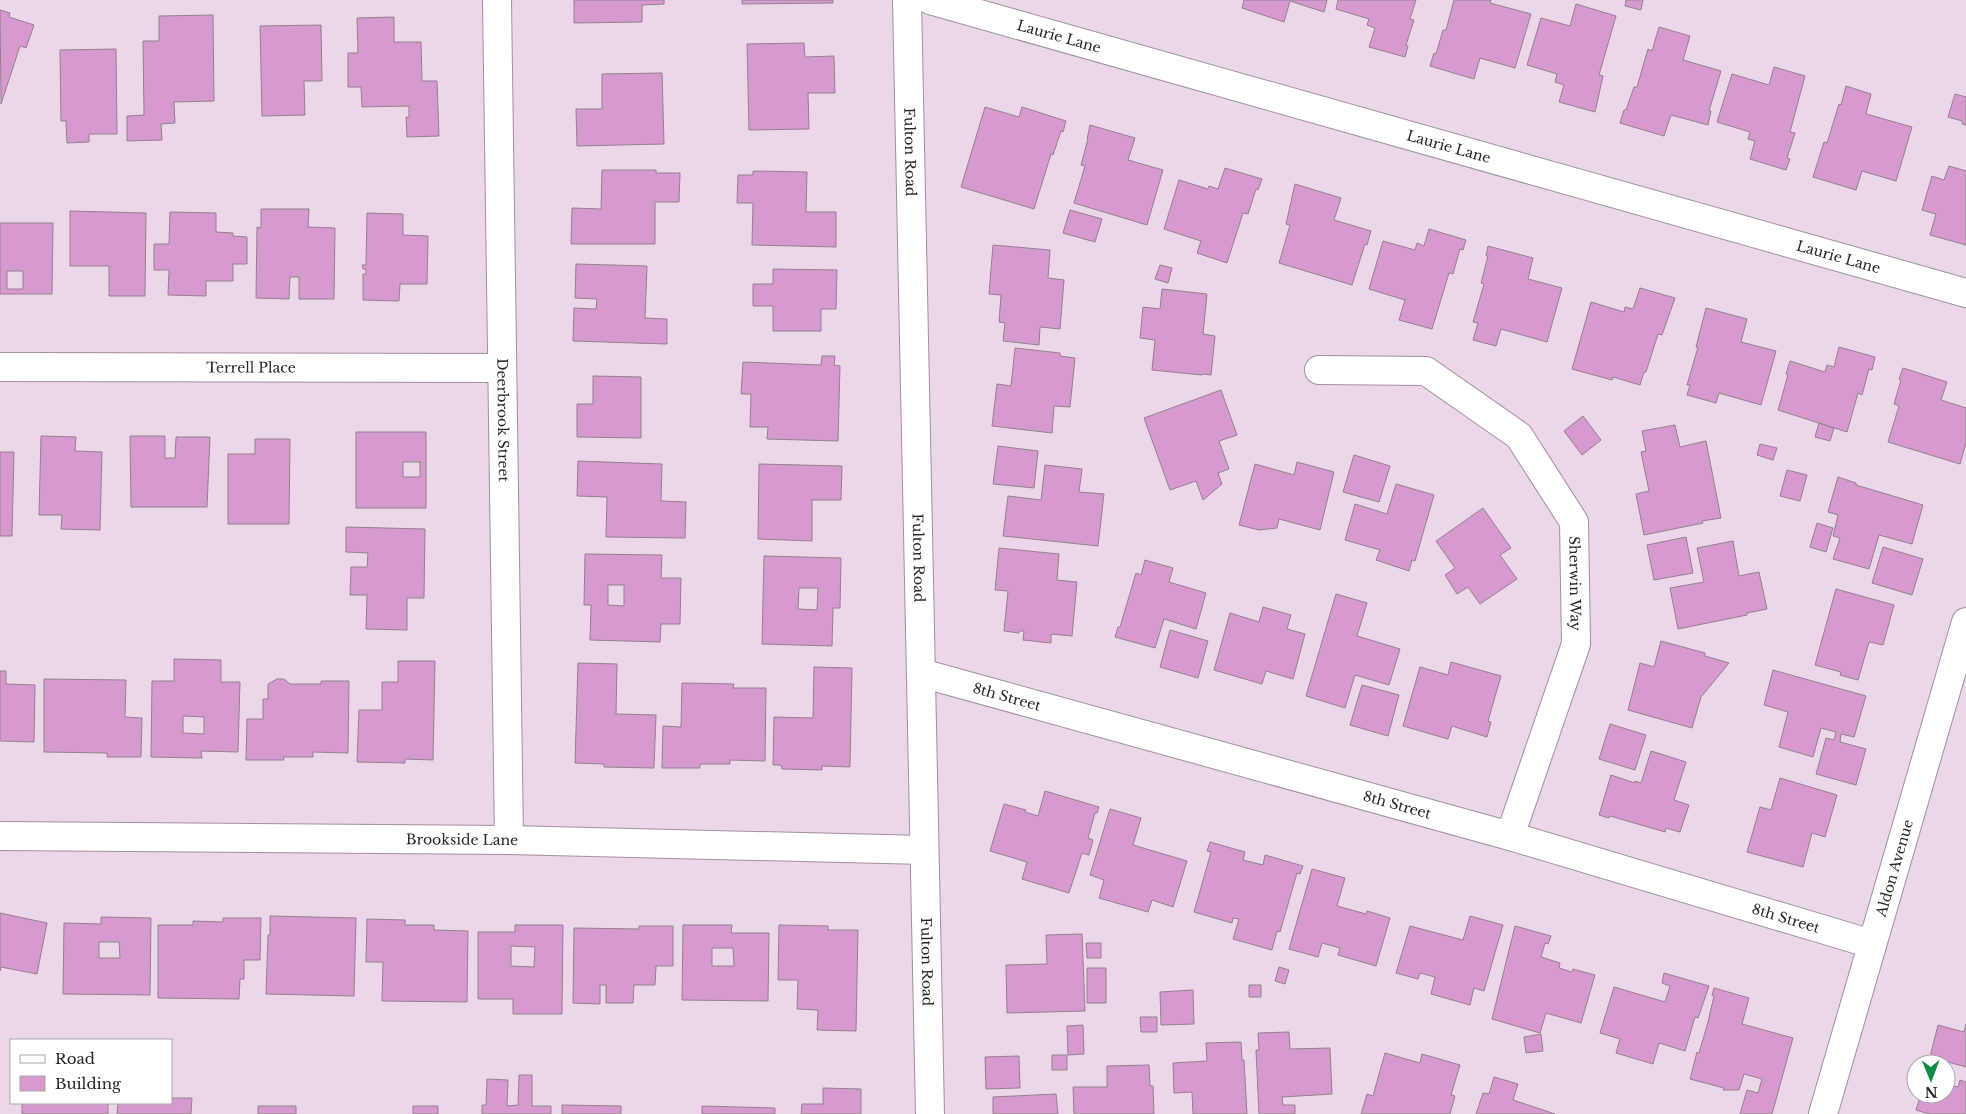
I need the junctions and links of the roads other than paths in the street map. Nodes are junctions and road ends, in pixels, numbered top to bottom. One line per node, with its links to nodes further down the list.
1 (497, 0): 6 (street, Deerbrook Street)
2 (907, 0): 9 (street, Fulton Road)
3 (930, 0): 4 (street, Laurie Lane)
4 (1966, 293)
5 (0, 367): 6 (street, Terrell Place)
6 (502, 368): 12 (street, Deerbrook Street)
7 (1319, 370): 11 (street, Sherwin Way)
8 (1966, 622): 14 (street, Aldon Avenue)
9 (921, 673): 11 (street, 8th Street); 13 (street, Fulton Road)
10 (0, 836): 12 (street, Brookside Lane)
11 (1510, 836): 14 (street, 8th Street)
12 (509, 840): 13 (street, Brookside Lane)
13 (924, 850): 15 (street, Fulton Road)
14 (1872, 944): 16 (street, Aldon Avenue)
15 (930, 1114)
16 (1823, 1114)

